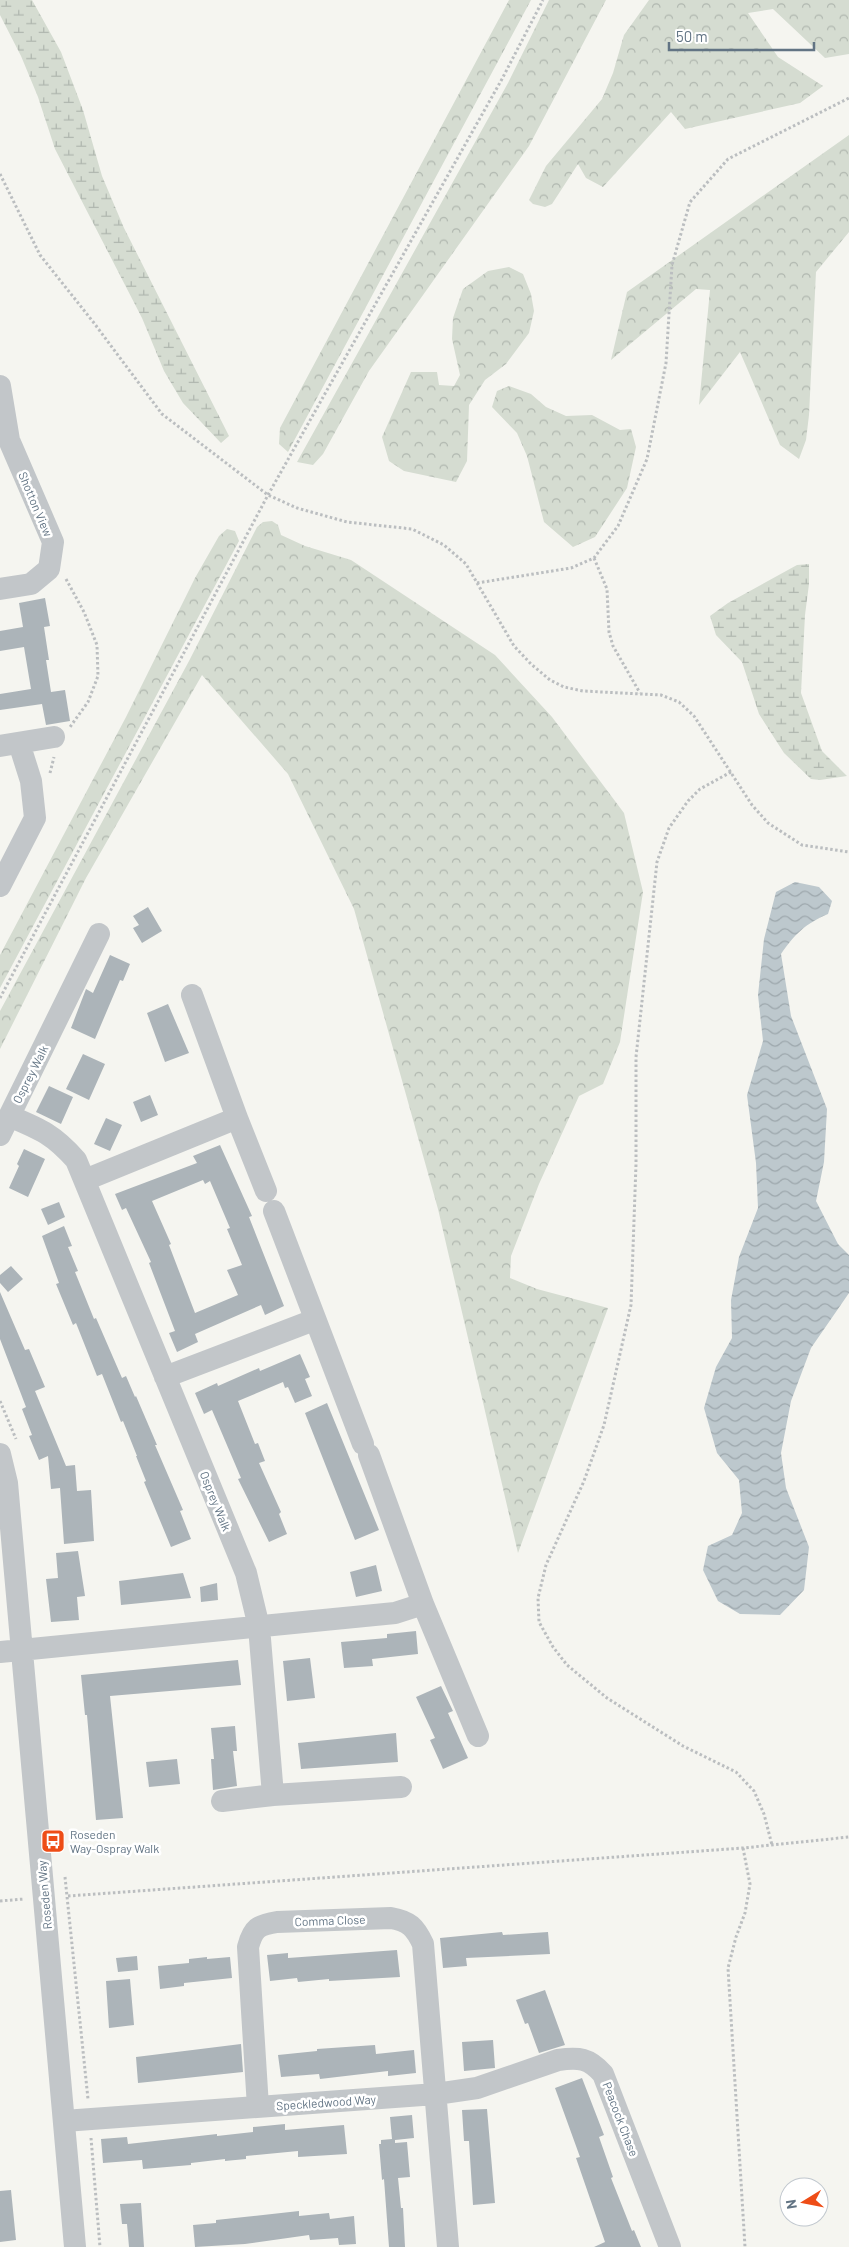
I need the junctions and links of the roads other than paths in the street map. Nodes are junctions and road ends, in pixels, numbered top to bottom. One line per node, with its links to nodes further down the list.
1 (0, 386): 2 (street, Shotton View)
2 (0, 589)
3 (54, 737): 4 (street)
4 (10, 744): 5 (street)
5 (0, 886)
6 (99, 934): 9 (street, Osprey Walk)
7 (192, 995): 8 (street)
8 (237, 1118): 10 (street); 11 (street)
9 (5, 1126): 10 (street, Osprey Walk)
10 (84, 1180): 12 (street, Osprey Walk)
11 (314, 1320): 12 (street); 14 (street)
12 (165, 1377): 15 (street, Osprey Walk)
13 (0, 1454): 16 (street, Roseden Way)
14 (423, 1604): 15 (street); 17 (street)
15 (259, 1627): 16 (street); 19 (street, Osprey Walk)
16 (11, 1651): 23 (street, Roseden Way)
17 (478, 1736)
18 (401, 1787): 19 (street)
19 (272, 1795): 20 (street)
20 (222, 1801)
21 (436, 2094): 22 (street, Speckledwood Way); 22 (street, Comma Close); 25 (street); 26 (street, Peacock Chase)
22 (258, 2107): 23 (street, Speckledwood Way)
23 (64, 2121): 24 (street, Roseden Way)
24 (76, 2247)
25 (448, 2247)
26 (670, 2247)

